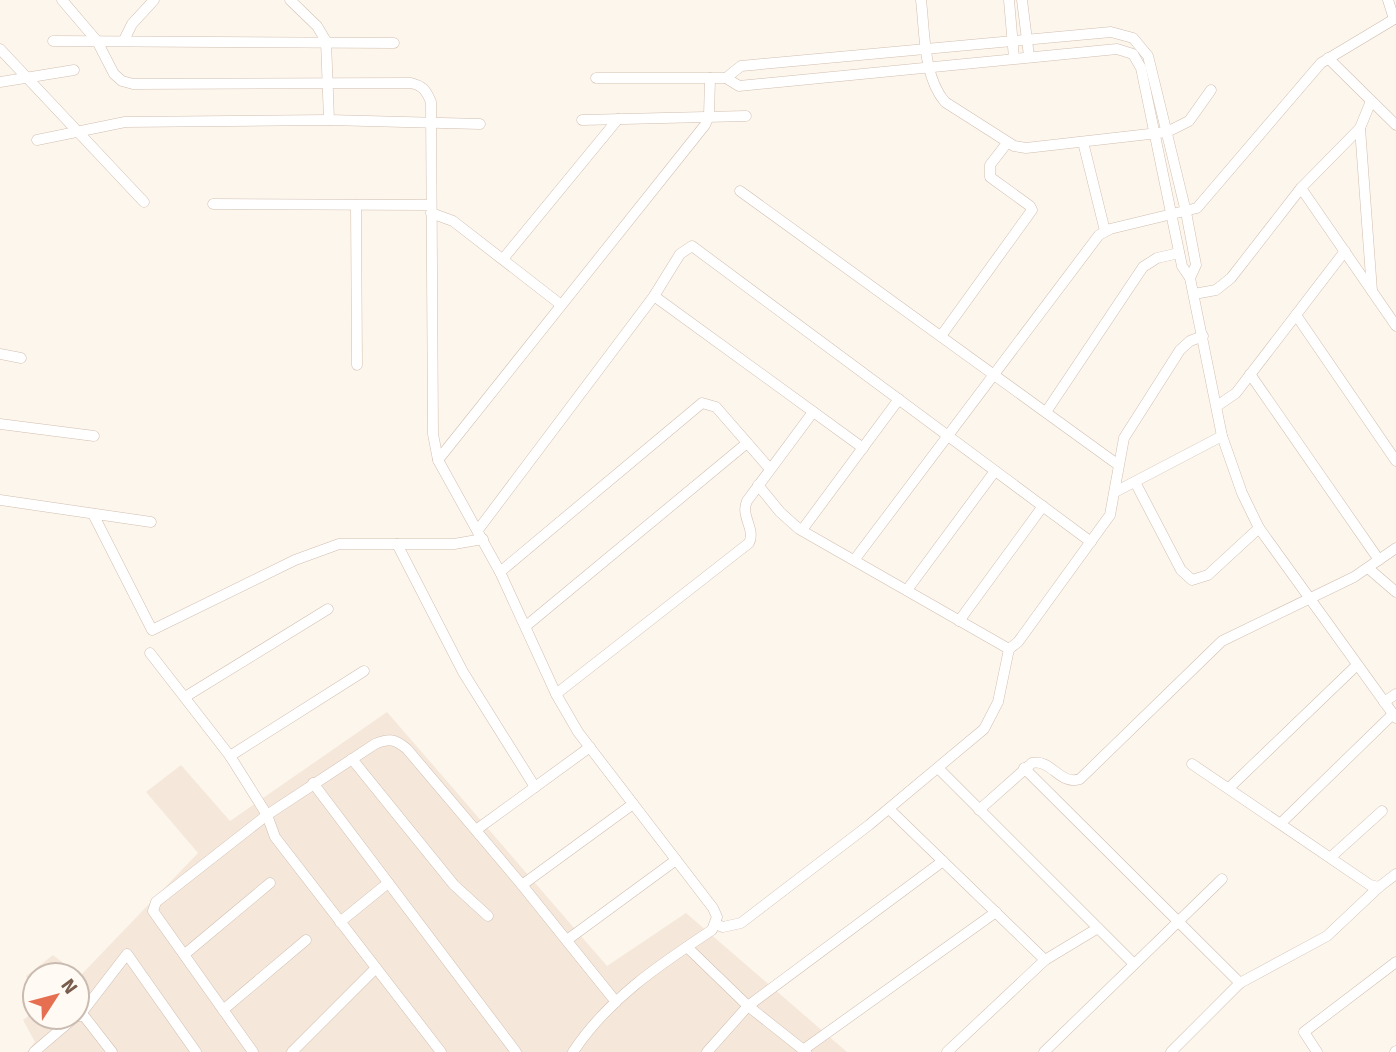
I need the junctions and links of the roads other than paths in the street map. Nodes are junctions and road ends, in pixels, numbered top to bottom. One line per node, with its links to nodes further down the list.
1 (62, 0): 13 (street)
2 (154, 0): 11 (street)
3 (290, 0): 14 (street)
4 (921, 0): 17 (street)
5 (1009, 0): 9 (street)
6 (1022, 0): 10 (street)
7 (1388, 0): 8 (street)
8 (1395, 19): 22 (street)
9 (1012, 38): 10 (street); 17 (street); 21 (street)
10 (1026, 38): 16 (street); 20 (street)
11 (124, 40): 13 (street); 14 (street)
12 (53, 41): 13 (street)
13 (97, 41): 30 (street)
14 (326, 41): 15 (street); 30 (street)
15 (394, 43)
16 (1141, 46): 19 (street); 43 (street)
17 (927, 48): 23 (street); 28 (street)
18 (0, 49): 25 (street)
19 (1133, 54): 20 (street); 44 (street)
20 (1029, 56): 21 (street)
21 (1014, 58): 23 (street)
22 (1328, 58): 32 (street); 54 (street)
23 (929, 69): 28 (street); 47 (street)
24 (74, 70): 25 (street)
25 (27, 77): 29 (street); 42 (street)
26 (596, 78): 27 (street)
27 (710, 78): 28 (street); 33 (street)
28 (726, 78)
29 (0, 82)
30 (329, 83): 36 (street); 38 (street)
31 (1211, 90): 43 (street)
32 (1371, 101): 40 (street); 41 (street)
33 (709, 116): 34 (street); 35 (street); 64 (street)
34 (746, 116)
35 (618, 119): 37 (street); 59 (street)
36 (329, 120): 38 (street); 42 (street)
37 (582, 120)
38 (431, 124): 39 (street); 53 (street)
39 (480, 124)
40 (1396, 125)
41 (1360, 128): 48 (street); 61 (street)
42 (77, 131): 45 (street); 50 (street)
43 (1167, 132): 44 (street); 54 (street)
44 (1154, 134): 46 (street); 55 (street)
45 (37, 140)
46 (1083, 142): 47 (street); 56 (street)
47 (1007, 143): 67 (street)
48 (1301, 188): 57 (street); 62 (street)
49 (740, 191): 67 (street)
50 (144, 202)
51 (213, 204): 52 (street)
52 (356, 205): 53 (street); 71 (street)
53 (431, 209): 59 (street); 84 (street)
54 (1186, 212): 55 (street); 60 (street)
55 (1171, 214): 56 (street); 58 (street)
56 (1105, 231): 72 (street)
57 (1345, 251): 61 (street); 65 (street)
58 (1179, 253): 60 (street); 77 (street)
59 (503, 260): 64 (street)
60 (1190, 278): 62 (street)
61 (1372, 291): 66 (street)
62 (1194, 295): 68 (street)
63 (654, 296): 74 (street); 76 (street); 98 (street)
64 (560, 304): 84 (street)
65 (1296, 315): 73 (street); 85 (street)
66 (1396, 326)
67 (941, 336): 72 (street)
68 (1203, 336): 75 (street); 86 (street)
69 (0, 354): 70 (street)
70 (21, 358)
71 (357, 365)
72 (994, 374): 77 (street); 80 (street)
73 (1250, 374): 75 (street); 103 (street)
74 (898, 399): 80 (street); 83 (street)
75 (1217, 406): 81 (street)
76 (813, 412): 83 (street); 87 (street)
77 (1046, 412): 86 (street)
78 (0, 424): 79 (street)
79 (94, 436)
80 (948, 436): 88 (street); 102 (street)
81 (1222, 436): 89 (street); 96 (street)
82 (747, 443): 87 (street); 105 (street); 111 (street)
83 (863, 448): 97 (street)
84 (438, 460): 98 (street)
85 (1396, 461)
86 (1117, 464): 91 (street)
87 (770, 469): 90 (street)
88 (995, 471): 93 (street); 106 (street)
89 (1135, 482): 91 (street); 96 (street)
90 (758, 485): 97 (street); 116 (street)
91 (1115, 492): 99 (street)
92 (0, 500): 94 (street)
93 (1043, 506): 99 (street); 110 (street)
94 (93, 514): 95 (street); 100 (street)
95 (151, 522)
96 (1259, 528): 108 (street)
97 (802, 530): 102 (street)
98 (480, 534): 100 (street); 105 (street)
99 (1091, 542): 112 (street)
100 (397, 544): 128 (street)
101 (1396, 548): 103 (street)
102 (855, 559): 106 (street)
103 (1379, 561): 104 (street)
104 (1368, 568): 107 (street); 108 (street)
105 (500, 572): 111 (street)
106 (907, 590): 110 (street)
107 (1396, 592)
108 (1310, 599): 114 (street); 125 (street)
109 (328, 609): 118 (street)
110 (959, 621): 112 (street)
111 (526, 625): 116 (street)
112 (1009, 649): 126 (street)
113 (150, 653): 118 (street)
114 (1357, 664): 119 (street); 129 (street)
115 (364, 671): 122 (street)
116 (556, 694): 121 (street)
117 (1396, 694): 119 (street)
118 (185, 697): 122 (street)
119 (1384, 702): 120 (street)
120 (1394, 716): 135 (street)
121 (590, 747): 128 (street); 130 (street)
122 (230, 756): 134 (street)
123 (352, 759): 127 (street); 136 (street); 147 (street)
124 (1192, 764): 129 (street)
125 (1024, 768): 132 (street); 148 (street)
126 (939, 769): 131 (street); 132 (street)
127 (313, 783): 134 (street); 143 (street)
128 (535, 787): 136 (street)
129 (1229, 789): 135 (street)
130 (633, 804): 138 (street); 144 (street)
131 (889, 809): 139 (street); 150 (street)
132 (979, 810): 151 (street)
133 (1382, 811): 137 (street)
134 (267, 816): 149 (street); 155 (street)
135 (1280, 823): 137 (street)
136 (476, 830): 144 (street)
137 (1331, 857): 145 (street)
138 (676, 860): 150 (street); 153 (street)
139 (943, 861): 146 (street); 163 (street)
140 (1396, 874): 145 (street)
141 (1222, 879): 148 (street)
142 (270, 883): 155 (street)
143 (388, 883): 149 (street); 174 (street)
144 (523, 885): 153 (street)
145 (1379, 887): 160 (street)
146 (996, 912): 156 (street); 167 (street)
147 (488, 916)
148 (1178, 921): 158 (street); 160 (street)
149 (340, 922): 159 (street)
150 (715, 924): 154 (street)
151 (1097, 928): 156 (street); 158 (street)
152 (306, 940): 164 (street)
153 (567, 940): 162 (street)
154 (687, 947): 162 (street); 163 (street)
155 (184, 954): 164 (street)
156 (1045, 960): 177 (street)
157 (1396, 962): 180 (street)
158 (1134, 964): 178 (street)
159 (376, 968): 172 (street); 173 (street)
160 (1240, 983): 179 (street)
161 (91, 999): 170 (street)
162 (616, 1002): 175 (street)
163 (748, 1006): 167 (street); 176 (street)
164 (223, 1010): 171 (street)
165 (91, 1025): 169 (street)
166 (59, 1031): 168 (street)
167 (804, 1051)
168 (34, 1052)
169 (112, 1052)
170 (196, 1052)
171 (253, 1052)
172 (292, 1052)
173 (441, 1052)
174 (516, 1052)
175 (573, 1052)
176 (707, 1052)
177 (947, 1052)
178 (1044, 1052)
179 (1171, 1052)
180 (1317, 1052)

